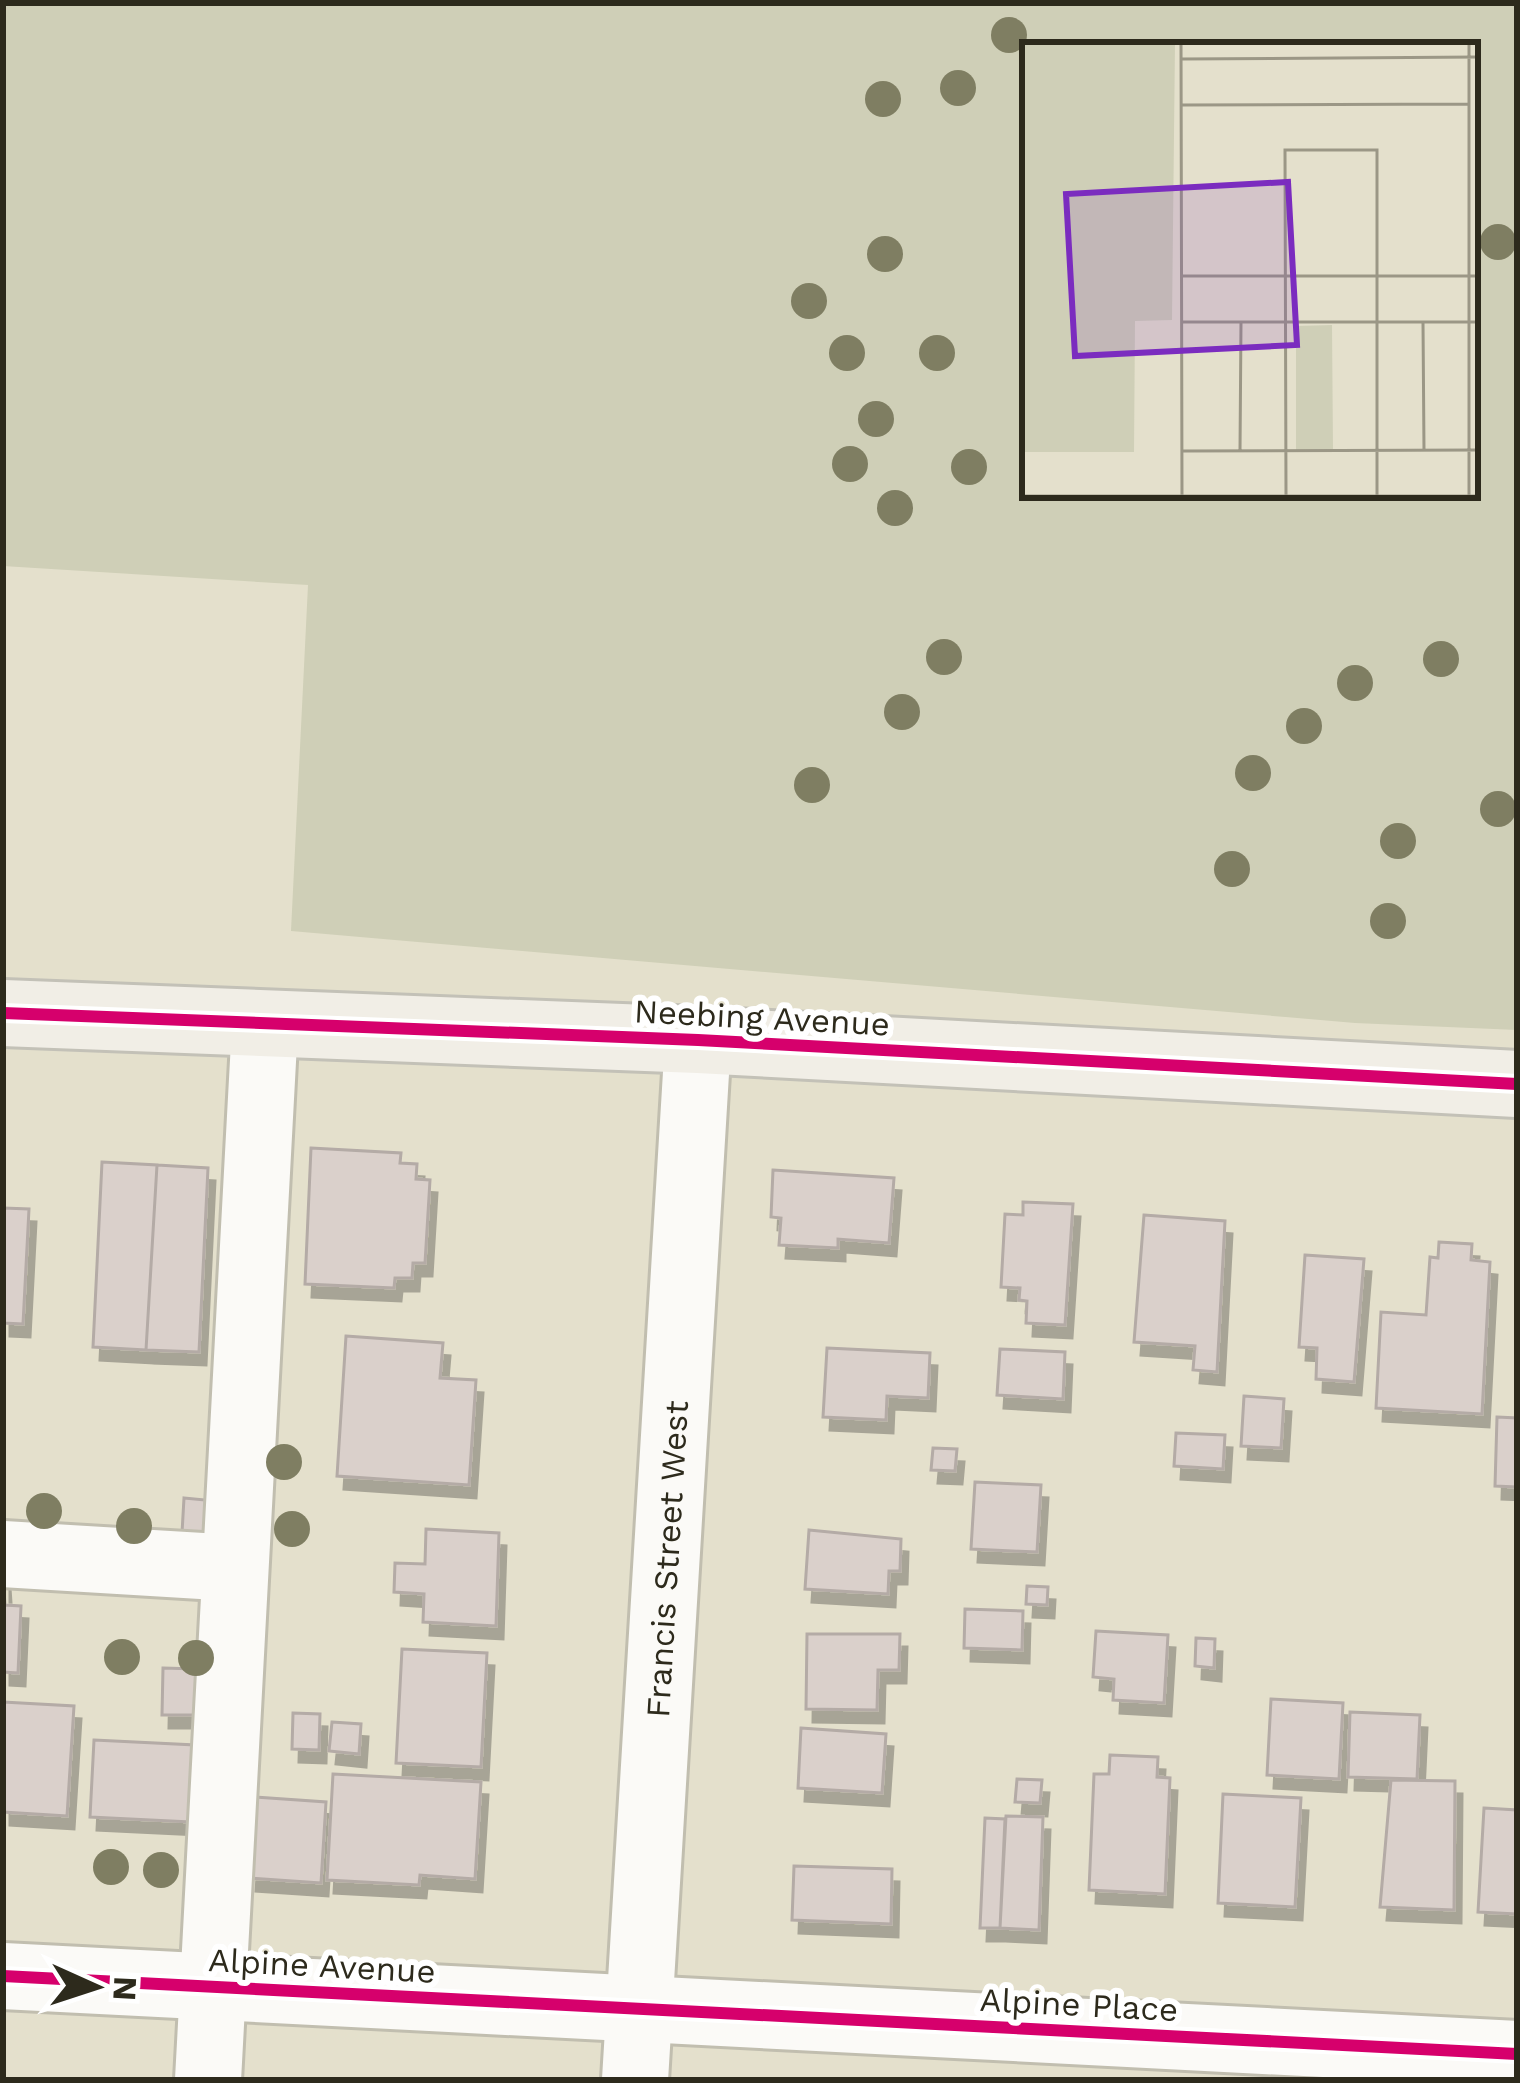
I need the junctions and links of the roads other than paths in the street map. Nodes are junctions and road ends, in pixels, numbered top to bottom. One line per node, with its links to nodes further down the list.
1 (3, 1013): 2 (main road, Neebing Avenue)
2 (265, 1024): 3 (main road, Neebing Avenue); 6 (street)
3 (698, 1040): 4 (main road, Neebing Avenue); 9 (street, Francis Street West)
4 (1517, 1084)
5 (3, 1554): 6 (street)
6 (235, 1568): 8 (street)
7 (3, 1976): 8 (street, Alpine Avenue)
8 (212, 1986): 9 (street, Alpine Avenue); 11 (street)
9 (638, 2008): 10 (street, Alpine Place); 12 (street, Francis Street West)
10 (1517, 2054)
11 (208, 2080)
12 (635, 2080)

